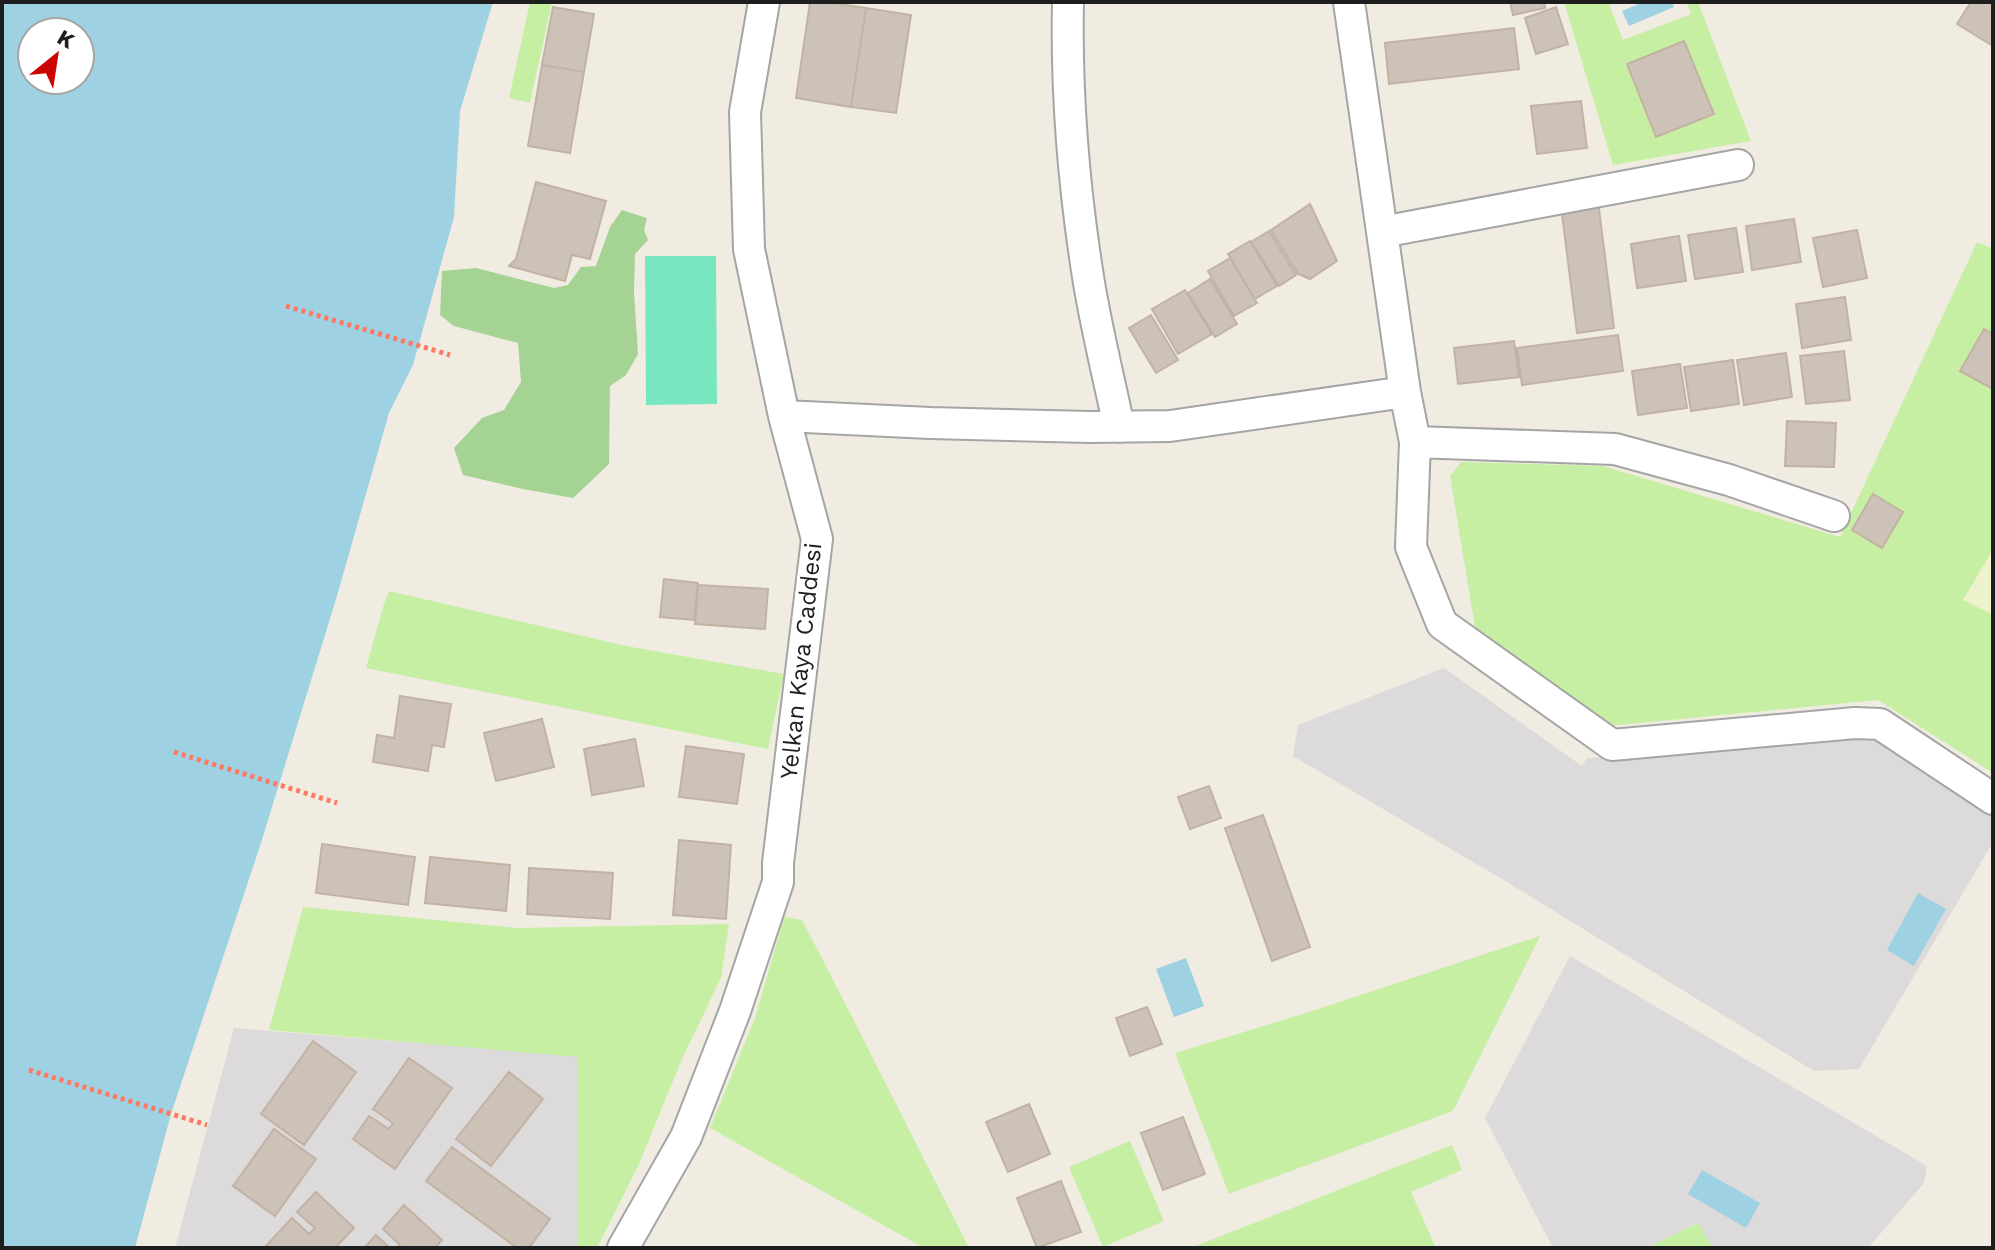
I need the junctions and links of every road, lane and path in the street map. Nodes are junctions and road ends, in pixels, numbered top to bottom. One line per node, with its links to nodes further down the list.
1 (764, 2): 9 (street, Yelkan Kaya Caddesi)
2 (1068, 2): 10 (street)
3 (1349, 2): 5 (street)
4 (1738, 165): 5 (street)
5 (1382, 232): 8 (street)
6 (286, 306): 7 (path)
7 (450, 355)
8 (1405, 392): 10 (street); 11 (street)
9 (784, 416): 10 (street); 18 (street, Yelkan Kaya Caddesi)
10 (1119, 427)
11 (1415, 442): 12 (street); 14 (street)
12 (1834, 516)
13 (174, 752): 15 (path)
14 (1993, 799)
15 (337, 803)
16 (29, 1070): 17 (path)
17 (207, 1125)
18 (623, 1248)

